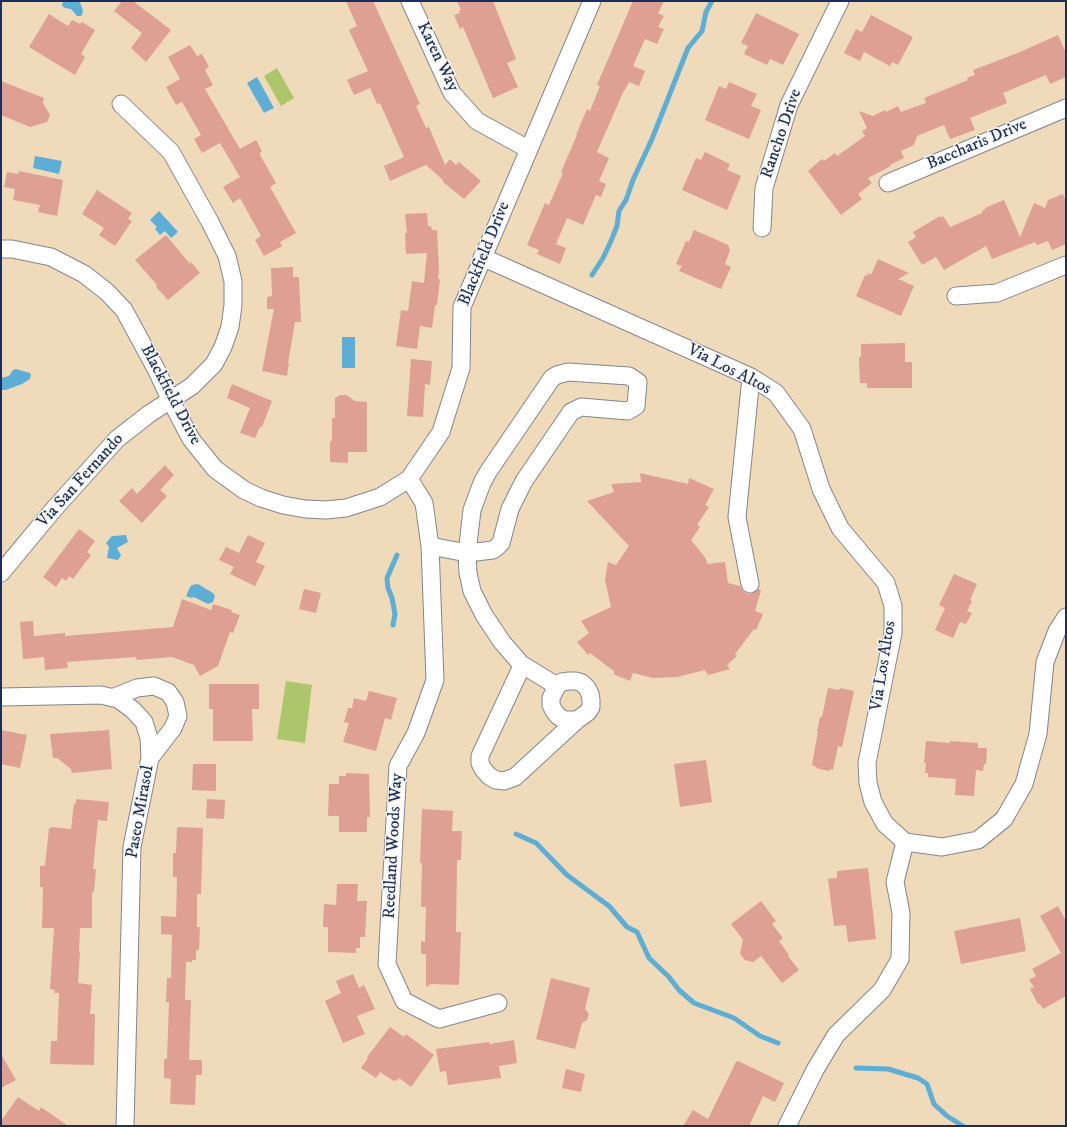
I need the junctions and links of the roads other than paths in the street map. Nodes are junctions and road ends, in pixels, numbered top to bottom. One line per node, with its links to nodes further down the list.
1 (410, 1): 6 (street, Karen Way)
2 (592, 1): 6 (street, Blackfield Drive)
3 (840, 1): 8 (street, Rancho Drive)
4 (121, 104): 14 (street, Via San Fernando)
5 (1066, 108): 7 (street, Baccharis Drive)
6 (528, 149): 10 (street, Blackfield Drive)
7 (888, 183)
8 (762, 228)
9 (1, 249): 14 (street, Blackfield Drive)
10 (482, 257): 13 (street, Via Los Altos); 15 (street, Blackfield Drive)
11 (1066, 265): 12 (street)
12 (956, 296)
13 (751, 377): 19 (street); 27 (street, Via Los Altos)
14 (170, 399): 15 (street, Blackfield Drive); 18 (street, Via San Fernando)
15 (409, 479): 16 (street, Reedland Woods Way)
16 (430, 546): 17 (street); 28 (street, Reedland Woods Way)
17 (467, 553): 17 (street); 21 (street)
18 (1, 573)
19 (750, 584)
20 (1066, 617): 27 (street)
21 (522, 664): 22 (street); 25 (street)
22 (557, 686): 25 (street); 25 (street)
23 (1, 698): 24 (street, Paseo Mirasol)
24 (112, 698): 26 (street, Paseo Mirasol); 26 (street)
25 (577, 720)
26 (150, 758): 29 (street, Paseo Mirasol)
27 (905, 842): 30 (street)
28 (498, 1003)
29 (125, 1126)
30 (787, 1126)

